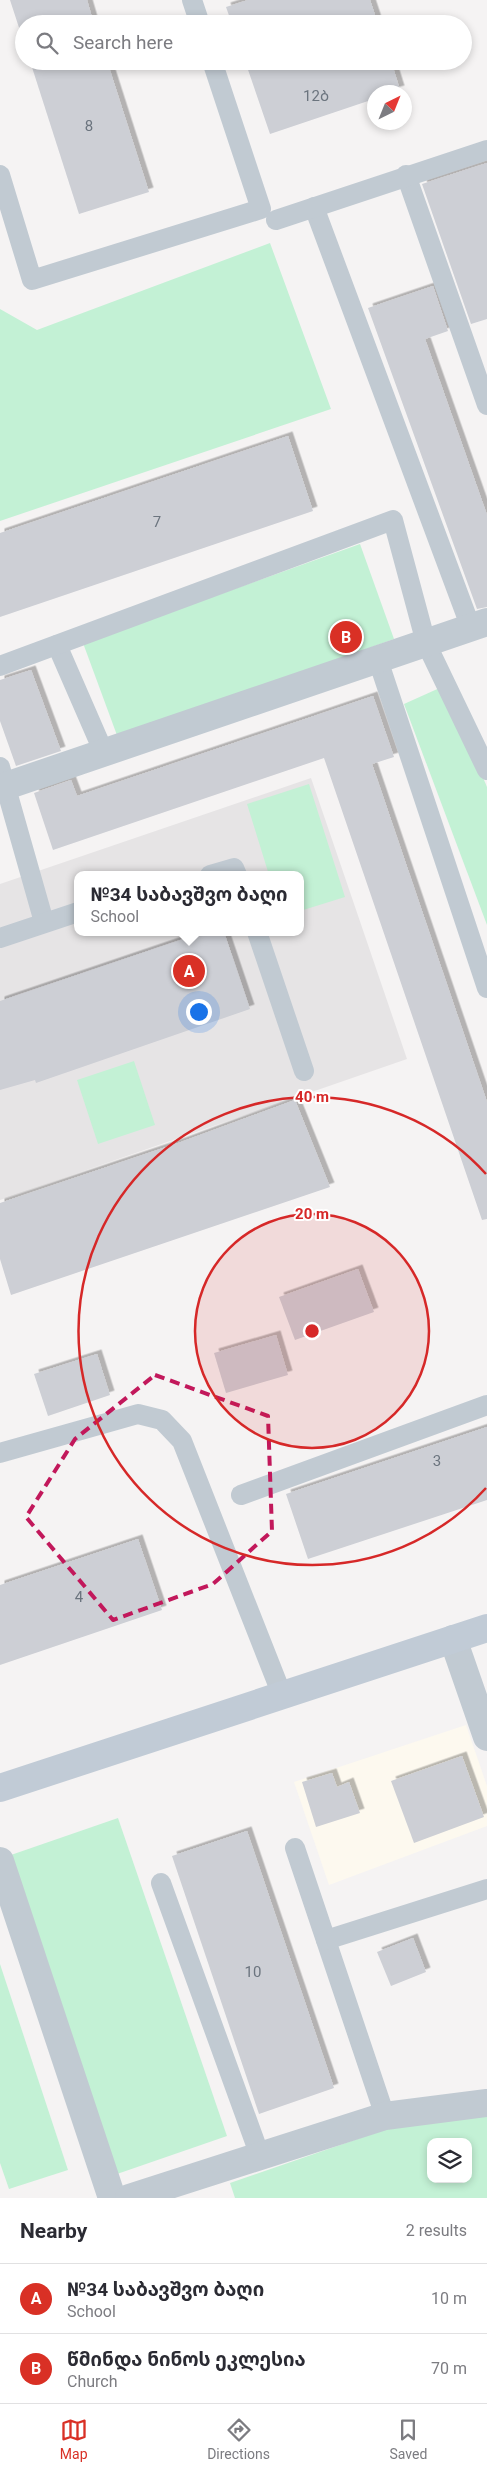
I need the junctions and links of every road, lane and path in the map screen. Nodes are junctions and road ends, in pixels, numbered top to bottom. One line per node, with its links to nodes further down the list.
1 (192, 0): 2 (lane)
2 (197, 15)
3 (215, 70): 6 (lane)
4 (487, 150): 5 (lane)
5 (406, 175): 7 (lane); 9 (lane)
6 (0, 176)
7 (314, 207): 8 (lane); 10 (lane)
8 (276, 220)
9 (487, 405)
10 (479, 625): 11 (street)
11 (426, 643): 12 (lane); 13 (street); 16 (lane)
12 (57, 645): 14 (lane); 15 (lane)
13 (378, 660): 15 (street); 24 (lane)
14 (0, 666)
15 (104, 753): 17 (street)
16 (487, 770)
17 (2, 780): 21 (lane)
18 (224, 871): 19 (lane)
19 (235, 871)
20 (74, 913): 21 (lane)
21 (44, 922): 23 (lane)
22 (257, 936): 25 (lane)
23 (0, 938)
24 (487, 988)
25 (304, 1070)
26 (487, 1405): 28 (lane)
27 (0, 1453): 31 (lane)
28 (241, 1496)
29 (487, 1628): 30 (street)
30 (453, 1639): 31 (street); 32 (street)
31 (282, 1696): 33 (street)
32 (487, 1737)
33 (0, 1788)
34 (295, 1848): 38 (lane)
35 (0, 1861): 42 (street)
36 (161, 1883): 41 (lane)
37 (487, 1889): 38 (lane)
38 (326, 1940): 40 (lane)
39 (487, 2103): 40 (street)
40 (385, 2116): 41 (street)
41 (260, 2156): 43 (street)
42 (112, 2198)
43 (129, 2198)

